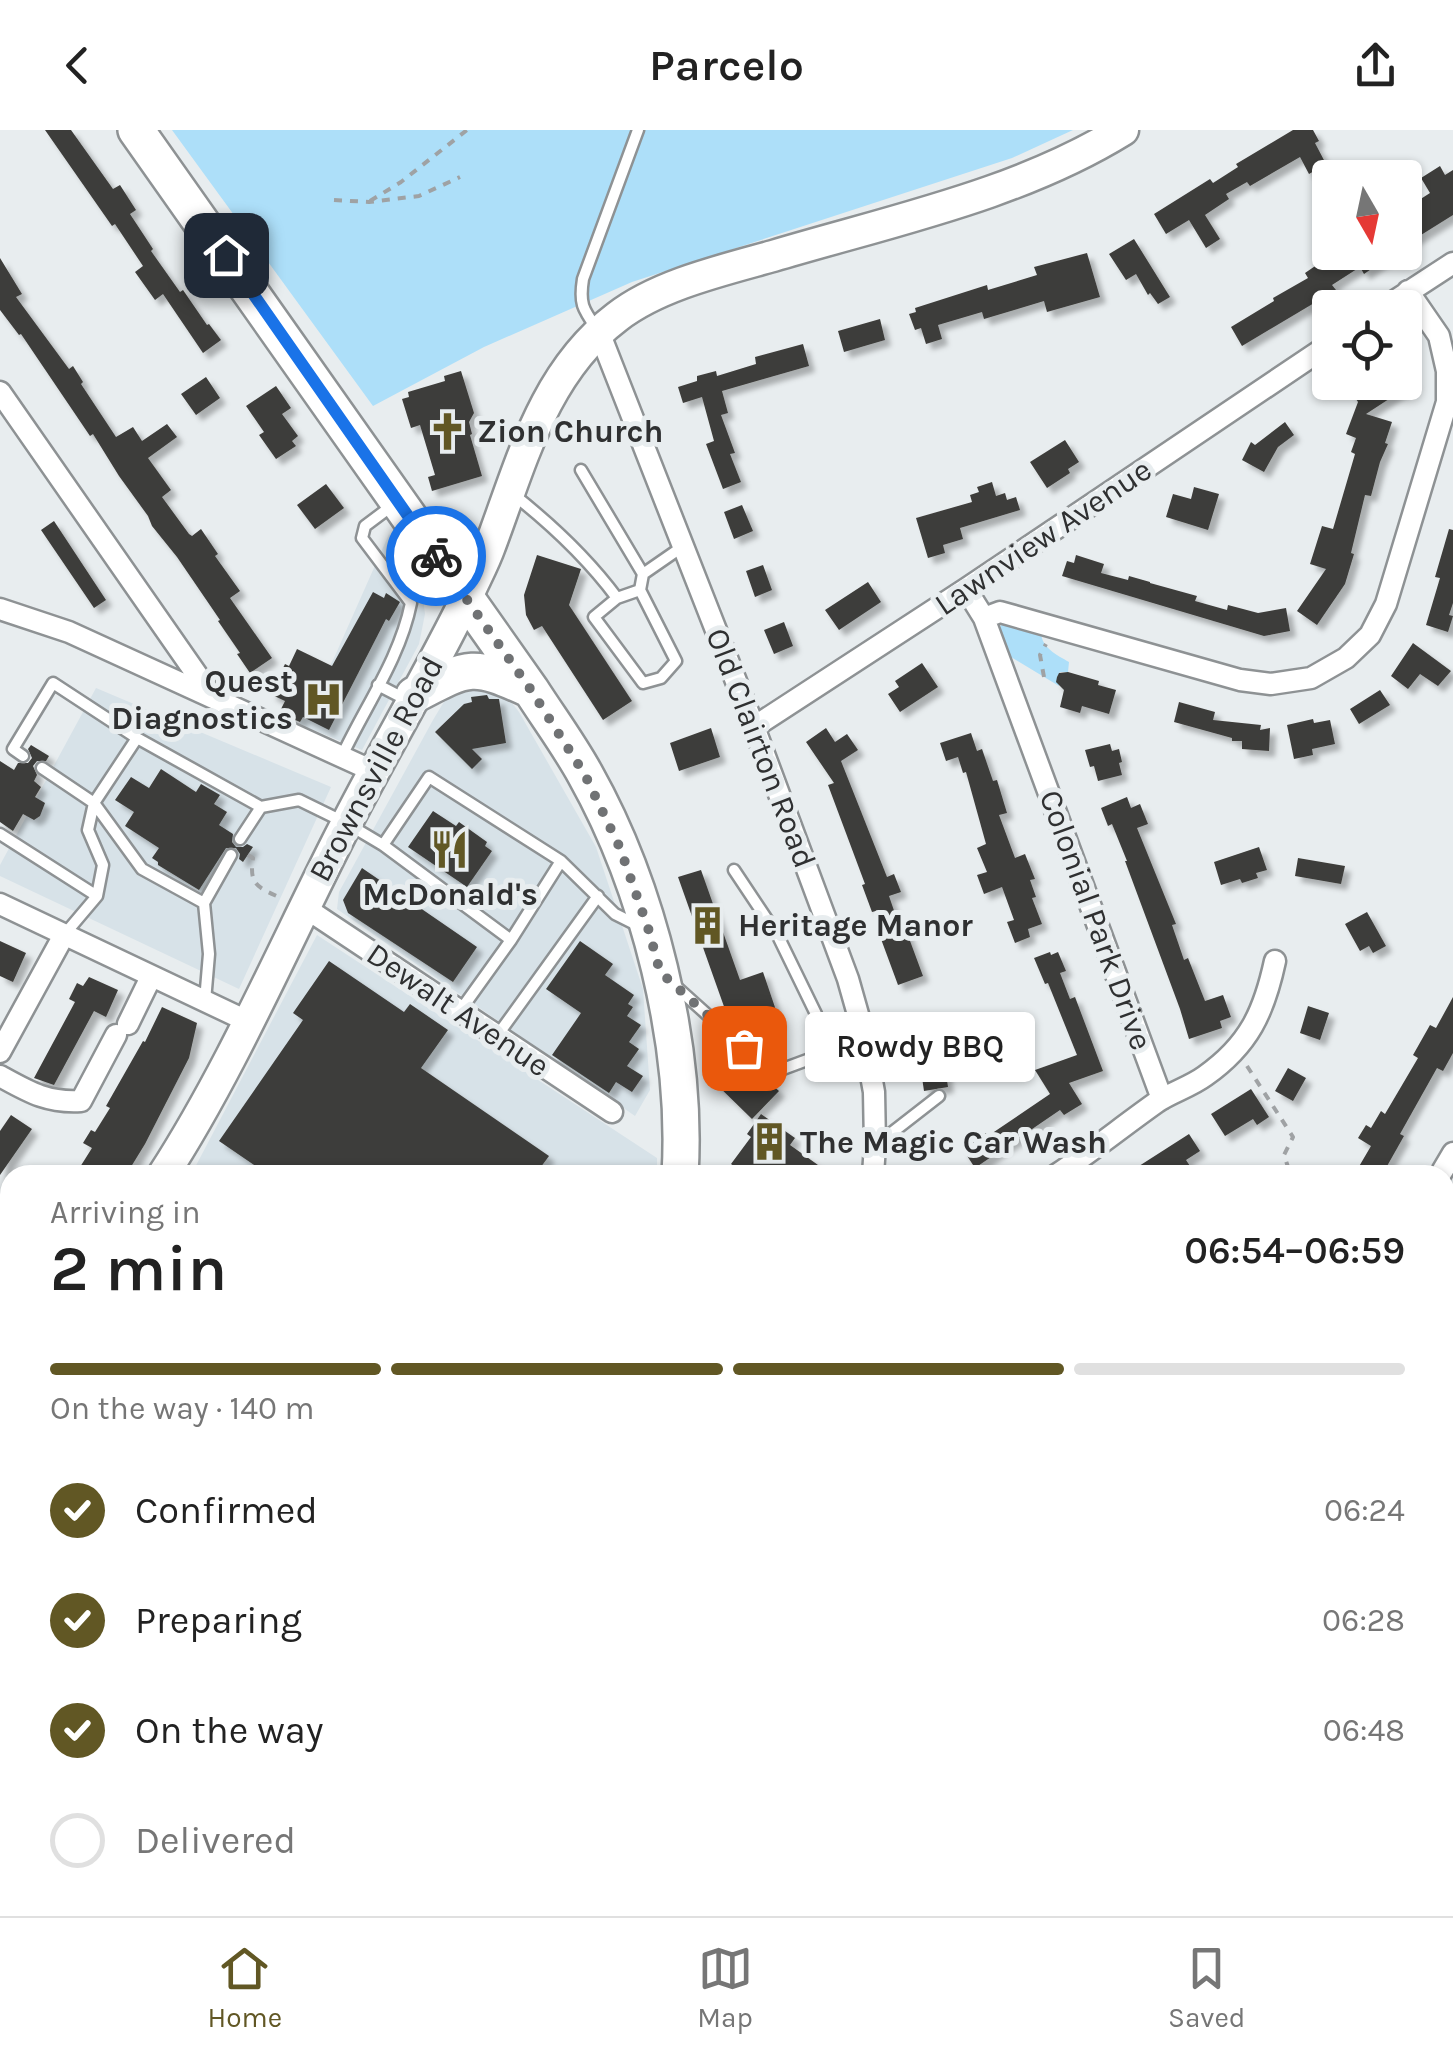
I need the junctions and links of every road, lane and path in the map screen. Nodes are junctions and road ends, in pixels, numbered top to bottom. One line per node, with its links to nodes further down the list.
1 (136, 130): 16 (highway)
2 (467, 130): 7 (path)
3 (638, 130): 11 (lane)
4 (1123, 130): 11 (main road, Brownsville Road)
5 (460, 177): 7 (path)
6 (334, 200): 7 (path)
7 (369, 202)
8 (1453, 263): 9 (street)
9 (1410, 290)
10 (1422, 311): 24 (street)
11 (599, 332): 15 (main road, Brownsville Road); 17 (street, Old Clairton Road)
12 (1312, 356): 19 (street, Lawnview Avenue)
13 (0, 392): 29 (street)
14 (581, 470): 18 (lane)
15 (509, 491): 21 (main road, Brownsville Road); 22 (lane)
16 (398, 501): 21 (highway); 27 (lane)
17 (683, 546): 18 (lane); 31 (street, Old Clairton Road)
18 (643, 574): 20 (lane)
19 (966, 589): 24 (street, Colonial Park Drive); 31 (street, Lawnview Avenue)
20 (640, 590): 22 (lane); 22 (lane)
21 (466, 598): 28 (highway); 30 (main road, Brownsville Road)
22 (616, 598)
23 (0, 609): 29 (street)
24 (984, 618): 66 (street, Colonial Park Drive)
25 (1046, 644): 26 (path)
26 (1044, 677)
27 (378, 686): 30 (lane); 34 (lane)
28 (531, 690): 30 (highway); 52 (highway)
29 (212, 696): 34 (street)
30 (412, 698): 36 (main road, Brownsville Road)
31 (754, 727): 68 (street, Old Clairton Road)
32 (136, 738): 33 (lane); 37 (lane); 38 (lane)
33 (24, 756)
34 (342, 757): 36 (street)
35 (42, 768): 37 (lane)
36 (373, 771): 39 (main road, Brownsville Road)
37 (94, 803): 47 (lane); 49 (lane)
38 (261, 807): 39 (lane); 41 (lane)
39 (346, 823): 42 (lane); 51 (main road, Brownsville Road)
40 (0, 834): 47 (lane)
41 (240, 839)
42 (383, 845): 45 (lane); 54 (lane)
43 (231, 854): 49 (lane)
44 (248, 855): 51 (path)
45 (562, 862): 48 (lane); 54 (lane)
46 (734, 870): 56 (lane)
47 (97, 896): 53 (lane)
48 (598, 896): 52 (lane); 61 (lane)
49 (204, 903): 58 (lane)
50 (0, 904): 53 (street)
51 (304, 907): 59 (street, Dewalt Avenue); 60 (main road, Brownsville Road)
52 (649, 931): 56 (highway)
53 (64, 936): 57 (street); 63 (street)
54 (511, 940): 59 (lane)
55 (1275, 960): 62 (street)
56 (660, 972): 70 (highway)
57 (152, 977): 58 (street); 64 (street)
58 (204, 1002): 60 (street)
59 (460, 1011): 61 (street, Dewalt Avenue)
60 (248, 1021): 69 (main road, Brownsville Road)
61 (497, 1036): 67 (street, Dewalt Avenue)
62 (1236, 1050): 66 (street); 73 (path)
63 (0, 1052)
64 (0, 1076)
65 (939, 1096): 68 (lane)
66 (1162, 1098): 72 (street)
67 (612, 1112)
68 (875, 1145): 71 (street, Old Clairton Road)
69 (169, 1165)
70 (680, 1165)
71 (874, 1165)
72 (1083, 1165)
73 (1288, 1165)

